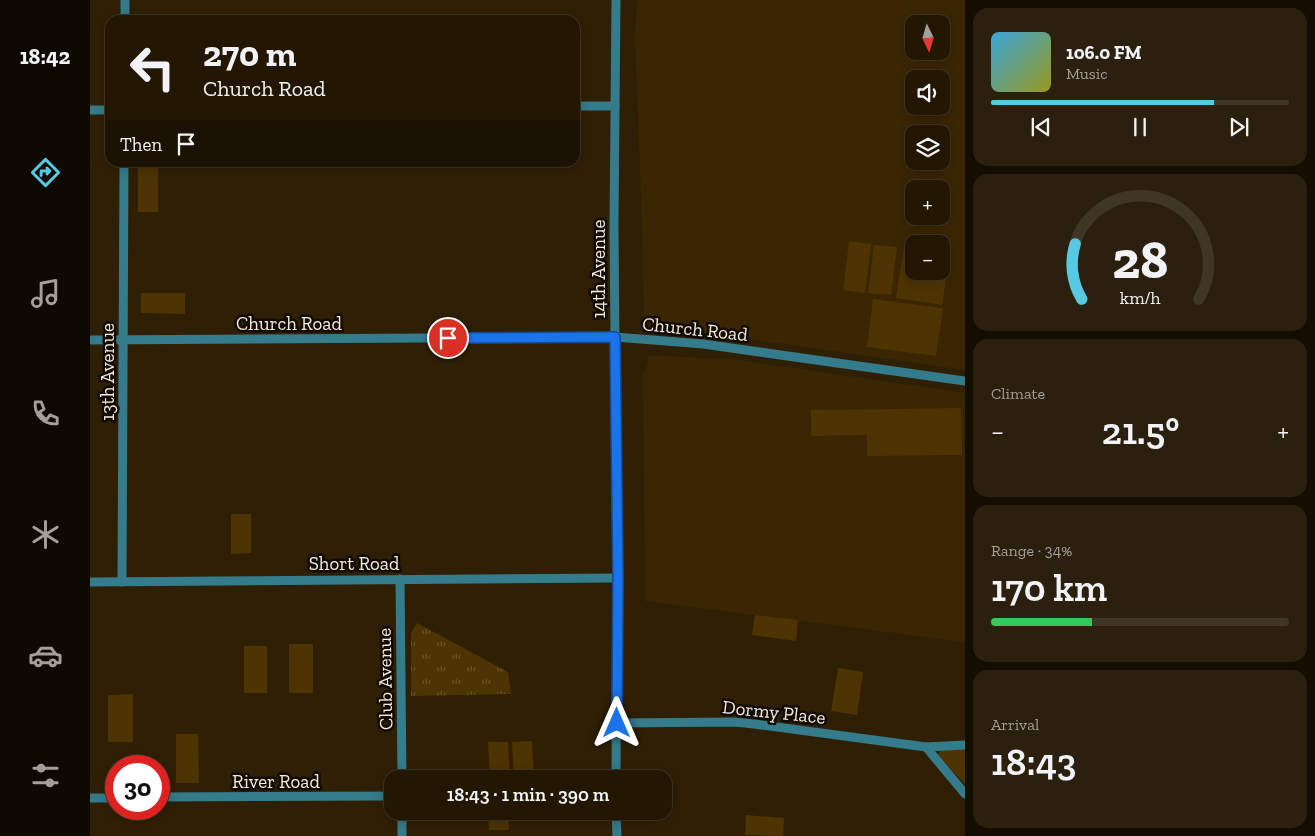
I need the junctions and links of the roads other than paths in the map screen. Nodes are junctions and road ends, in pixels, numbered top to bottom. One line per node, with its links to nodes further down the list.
1 (125, 0): 3 (street)
2 (616, 0): 5 (street, 14th Avenue)
3 (125, 15)
4 (580, 106): 5 (street)
5 (615, 106): 9 (street, 14th Avenue)
6 (90, 110): 7 (street)
7 (105, 110)
8 (124, 167): 11 (street, 13th Avenue)
9 (615, 337): 11 (street, Church Road); 12 (street, Church Road); 13 (street, 14th Avenue)
10 (90, 340): 11 (street, Church Road)
11 (124, 340): 16 (street, 13th Avenue)
12 (965, 381)
13 (618, 578): 14 (street, Short Road); 17 (street, 14th Avenue)
14 (400, 579): 16 (street, Short Road); 20 (street, Club Avenue)
15 (90, 582): 16 (street, Short Road)
16 (122, 582)
17 (617, 723): 19 (street, Dormy Place); 21 (street, 14th Avenue)
18 (965, 745): 19 (street, Dormy Place)
19 (926, 747): 22 (street)
20 (402, 770)
21 (616, 770)
22 (965, 794)
23 (384, 796): 24 (street, River Road)
24 (170, 797)
25 (90, 798): 26 (street)
26 (105, 798)
27 (402, 820): 29 (street)
28 (616, 820): 30 (street)
29 (402, 836)
30 (617, 836)

